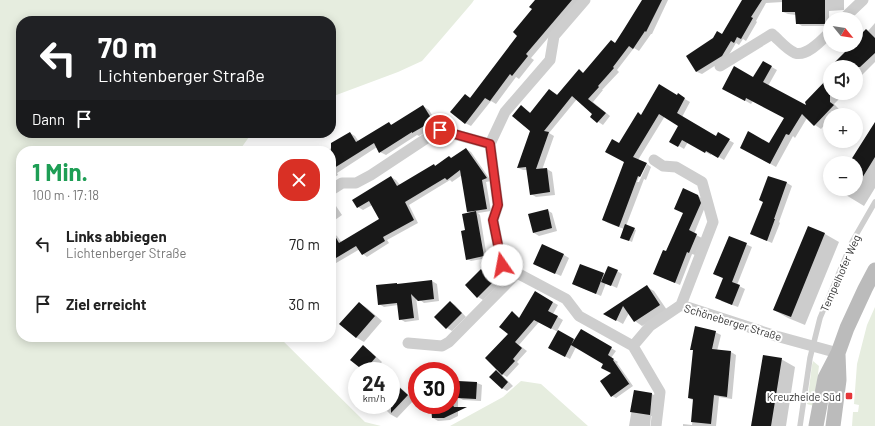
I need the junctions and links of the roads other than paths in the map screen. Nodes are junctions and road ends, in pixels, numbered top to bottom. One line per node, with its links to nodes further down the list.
1 (585, 0): 6 (street)
2 (863, 0): 3 (street)
3 (851, 12)
4 (823, 39): 5 (street)
5 (720, 66)
6 (490, 144): 8 (street); 11 (street)
7 (654, 160): 12 (street)
8 (336, 187)
9 (875, 202): 15 (lane, Tempelhofer Weg)
10 (875, 270): 16 (street)
11 (517, 273): 13 (street); 14 (street)
12 (681, 304): 14 (street, Schöneberger Straße); 15 (street, Schöneberger Straße)
13 (408, 343)
14 (634, 346): 17 (street)
15 (813, 346): 16 (street, Schöneberger Straße); 18 (lane, Tempelhofer Weg)
16 (838, 353): 19 (street); 20 (street)
17 (656, 426)
18 (800, 426)
19 (816, 426)
20 (833, 426)

